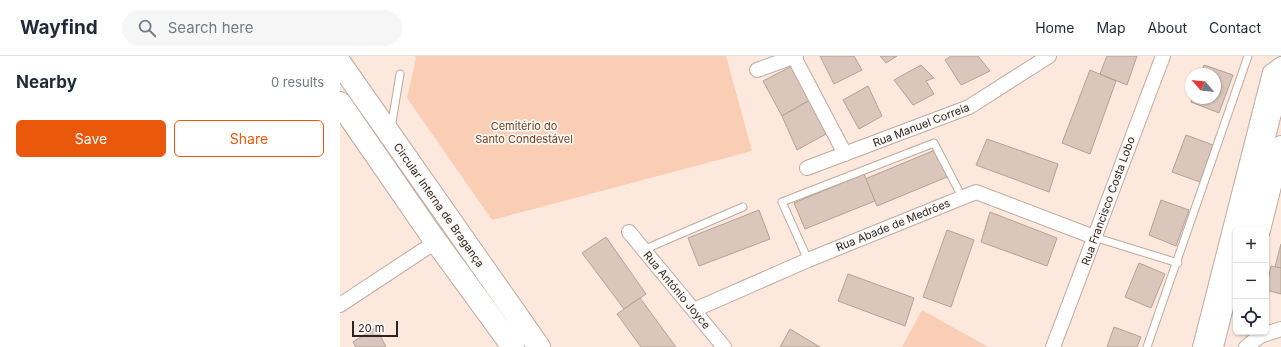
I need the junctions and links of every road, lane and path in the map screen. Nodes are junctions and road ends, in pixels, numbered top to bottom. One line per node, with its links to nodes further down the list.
1 (1049, 56): 13 (street, Rua Manuel Correia)
2 (1163, 56): 20 (street, Rua Francisco Costa Lobo)
3 (1248, 56): 24 (lane)
4 (795, 57): 7 (street); 13 (street)
5 (340, 63): 11 (main road, Circular Interna de Bragança)
6 (1281, 64): 37 (street)
7 (757, 70)
8 (400, 74): 11 (lane)
9 (1281, 81): 17 (main road)
10 (340, 103): 21 (main road, Circular Interna de Bragança)
11 (390, 134): 33 (main road, Circular Interna de Bragança)
12 (1281, 146): 18 (main road)
13 (845, 154): 14 (street, Rua Manuel Correia)
14 (807, 168)
15 (962, 197): 20 (street, Rua Abade de Medrões); 23 (street, Rua Abade de Medrões); 23 (lane)
16 (743, 207): 22 (lane)
17 (1243, 227)
18 (1261, 227)
19 (629, 232): 22 (street, Rua António Joyce)
20 (1094, 237): 24 (lane); 35 (street, Rua Francisco Costa Lobo)
21 (437, 241): 26 (street); 32 (main road, Circular Interna de Bragança)
22 (643, 250): 27 (street, Rua António Joyce)
23 (808, 260): 27 (street, Rua Abade de Medrões)
24 (1178, 263): 36 (lane)
25 (1234, 263): 38 (main road)
26 (340, 305)
27 (694, 310): 34 (street, Rua António Joyce)
28 (1233, 325): 39 (main road)
29 (1281, 329): 30 (street)
30 (1269, 331)
31 (1253, 335): 40 (street)
32 (513, 347)
33 (539, 347)
34 (724, 347)
35 (1053, 347)
36 (1147, 347)
37 (1200, 347)
38 (1213, 347)
39 (1228, 347)
40 (1246, 347)

